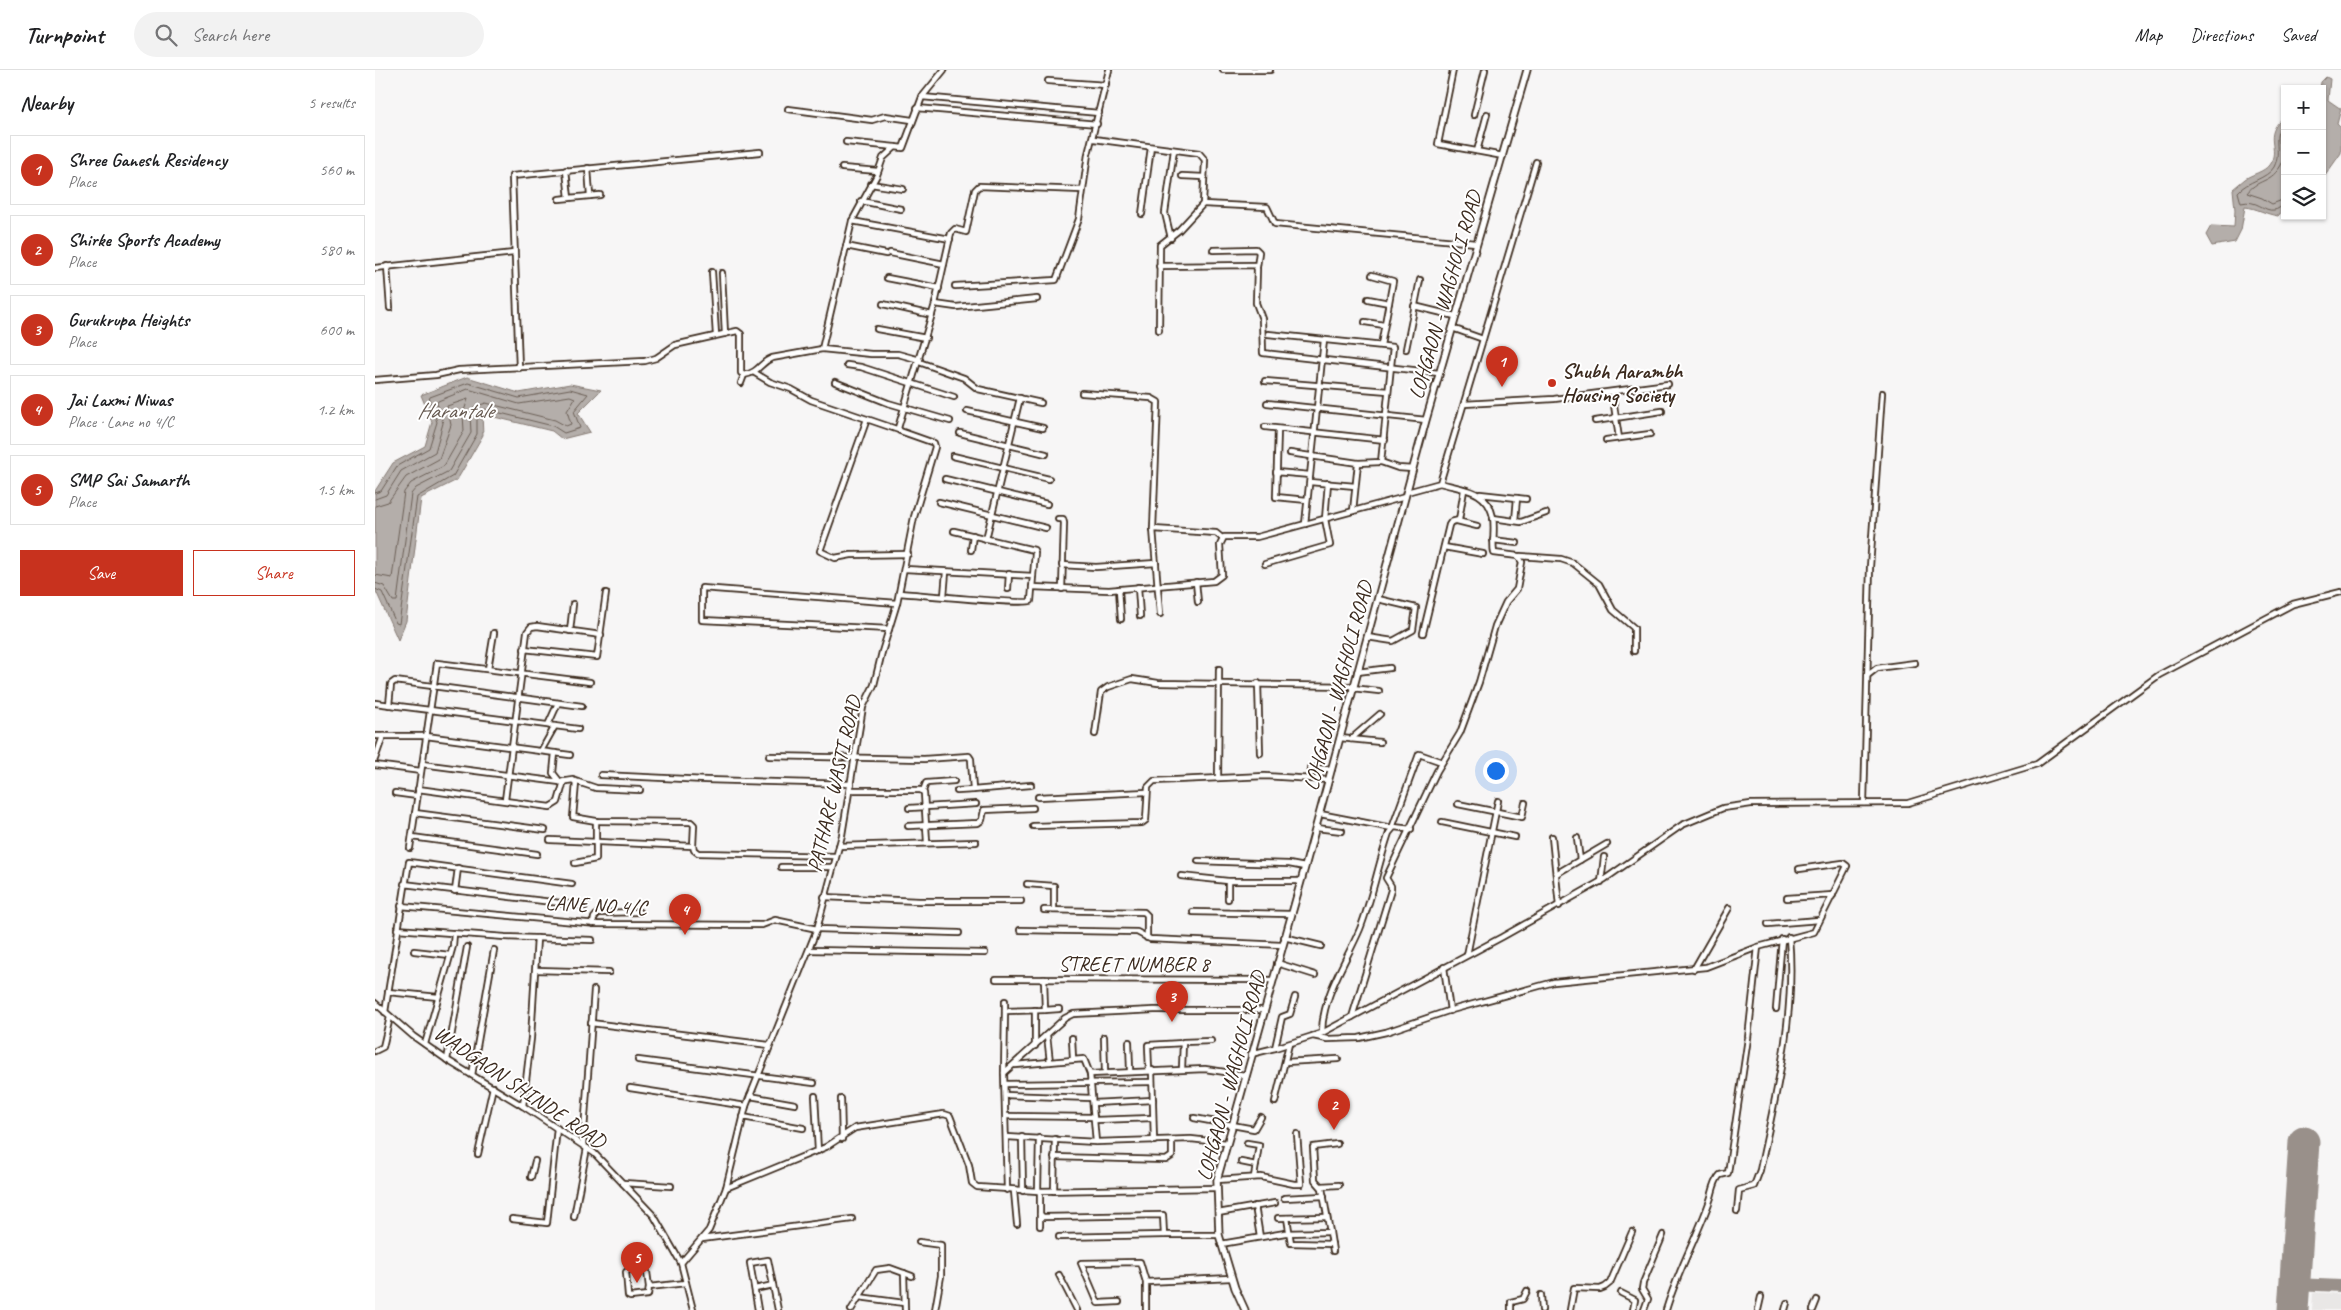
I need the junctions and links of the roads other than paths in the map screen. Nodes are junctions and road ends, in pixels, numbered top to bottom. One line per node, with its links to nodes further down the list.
1 (944, 70): 10 (street)
2 (1109, 70): 9 (street)
3 (1223, 70): 4 (street)
4 (1271, 70)
5 (1453, 70): 23 (street)
6 (1485, 70): 15 (street)
7 (1527, 70): 25 (main road, LOHGAON - WAGHOLI ROAD)
8 (1047, 81): 9 (street)
9 (1106, 85): 13 (street)
10 (922, 97): 11 (street); 13 (street)
11 (917, 108): 16 (street); 17 (street)
12 (788, 109): 16 (street)
13 (1099, 113): 17 (street)
14 (1487, 114): 23 (street)
15 (1474, 115)
16 (912, 120): 20 (street)
17 (1097, 124): 18 (street)
18 (1093, 139): 21 (street); 35 (street)
19 (846, 142): 20 (street)
20 (895, 147): 30 (street)
21 (1151, 147): 22 (street); 43 (street)
22 (1174, 150): 32 (street); 45 (street)
23 (1477, 151): 25 (street)
24 (760, 152): 27 (street)
25 (1503, 156): 47 (main road, LOHGAON - WAGHOLI ROAD)
26 (1536, 162): 81 (street)
27 (588, 168): 29 (street); 37 (street)
28 (842, 168): 30 (street)
29 (566, 170): 38 (street); 50 (street)
30 (878, 171): 33 (street)
31 (1183, 176): 32 (street)
32 (1204, 177): 41 (street)
33 (871, 184): 34 (street); 40 (street)
34 (903, 189)
35 (1082, 190): 46 (street); 61 (street)
36 (600, 195): 37 (street)
37 (590, 196): 38 (street)
38 (569, 198): 39 (street)
39 (559, 199)
40 (861, 201): 42 (street); 44 (street)
41 (1203, 204): 45 (street); 47 (street)
42 (901, 209)
43 (1142, 214)
44 (852, 221): 46 (street); 48 (street)
45 (1171, 238): 53 (street)
46 (950, 239): 51 (street)
47 (1476, 243): 71 (main road, LOHGAON - WAGHOLI ROAD)
48 (846, 246): 51 (street); 84 (street)
49 (1213, 250): 54 (street)
50 (514, 253): 52 (street); 90 (street)
51 (944, 264): 62 (street)
52 (387, 266): 55 (street); 69 (street)
53 (1159, 266): 54 (street); 76 (street)
54 (1257, 267): 86 (street)
55 (375, 268)
56 (713, 272): 79 (street)
57 (722, 273): 77 (street)
58 (1372, 275): 65 (street)
59 (887, 278): 62 (street)
60 (1420, 280): 68 (street)
61 (955, 286)
62 (939, 288): 67 (street)
63 (1037, 299): 67 (street)
64 (1368, 299): 65 (street)
65 (1389, 303): 73 (street)
66 (883, 304): 70 (street)
67 (935, 304): 70 (street)
68 (1414, 306): 71 (street); 85 (street)
69 (390, 308)
70 (932, 315): 80 (street)
71 (1455, 316): 74 (main road, LOHGAON - WAGHOLI ROAD)
72 (1365, 322): 73 (street)
73 (1384, 325): 83 (street)
74 (1452, 328): 81 (street); 92 (main road, LOHGAON - WAGHOLI ROAD)
75 (877, 329): 80 (street)
76 (1159, 330)
77 (725, 334): 79 (street); 93 (street)
78 (1268, 334): 82 (street)
79 (717, 335): 90 (street)
80 (926, 338): 87 (street)
81 (1483, 339): 109 (street)
82 (1325, 340): 83 (street); 86 (street)
83 (1381, 345): 89 (street)
84 (822, 349): 87 (street); 91 (street)
85 (1406, 349)
86 (1323, 360): 89 (street); 99 (street)
87 (919, 361): 98 (street); 106 (street)
88 (847, 365): 98 (street)
89 (1390, 367): 92 (street); 101 (street)
90 (519, 368): 94 (street)
91 (755, 373): 93 (street); 115 (street)
92 (1439, 373): 117 (main road, LOHGAON - WAGHOLI ROAD)
93 (744, 375): 97 (street)
94 (375, 380)
95 (1265, 381): 99 (street)
96 (835, 382): 110 (street)
97 (741, 383)
98 (913, 383): 105 (street); 110 (street)
99 (1320, 384): 101 (street); 111 (street)
100 (1668, 384): 102 (street)
101 (1388, 391): 114 (street)
102 (1612, 392): 109 (street); 116 (street)
103 (1082, 393): 168 (street)
104 (1882, 393): 219 (street)
105 (954, 397)
106 (1020, 398): 107 (street); 120 (street)
107 (1041, 403)
108 (1267, 403): 111 (street)
109 (1464, 404): 146 (street)
110 (905, 407): 118 (street); 124 (street)
111 (1318, 408): 114 (street); 125 (street)
112 (967, 411): 120 (street)
113 (1662, 411): 116 (street)
114 (1386, 416): 117 (street); 129 (street)
115 (867, 418): 124 (street); 177 (street)
116 (1616, 418): 119 (street); 128 (street)
117 (1426, 420): 139 (main road, LOHGAON - WAGHOLI ROAD)
118 (950, 421)
119 (1595, 421)
120 (1014, 422): 122 (street); 131 (street)
121 (1265, 427): 123 (street)
122 (1043, 428)
123 (1278, 429): 125 (street); 140 (street)
124 (899, 430): 177 (street, PATHARE WASTI ROAD)
125 (1315, 432): 129 (street); 135 (street)
126 (960, 433): 131 (street)
127 (1650, 434): 128 (street)
128 (1619, 438): 130 (street)
129 (1385, 440): 136 (street)
130 (1606, 440)
131 (1009, 445): 133 (street); 138 (street)
132 (1290, 453): 135 (street)
133 (1046, 454)
134 (953, 456): 138 (street)
135 (1312, 456): 137 (street); 141 (street)
136 (1381, 462): 137 (street); 139 (street)
137 (1357, 463): 147 (street)
138 (1004, 469): 143 (street); 149 (street)
139 (1413, 469): 151 (main road, LOHGAON - WAGHOLI ROAD)
140 (1276, 472): 141 (street); 154 (street)
141 (1310, 475): 144 (street)
142 (945, 479): 149 (street)
143 (1049, 479)
144 (1309, 482): 145 (street); 154 (street)
145 (1328, 483): 147 (street); 162 (street)
146 (1440, 483): 148 (street); 151 (street)
147 (1355, 486): 157 (street)
148 (1464, 490): 150 (street); 163 (street)
149 (997, 492): 156 (street); 159 (street)
150 (1480, 494): 152 (street); 160 (street)
151 (1406, 495): 157 (street); 198 (main road, LOHGAON - WAGHOLI ROAD)
152 (1517, 498): 153 (street); 164 (street)
153 (1526, 499)
154 (1307, 500): 165 (street)
155 (939, 502): 159 (street)
156 (1047, 504)
157 (1353, 511): 162 (street)
158 (1547, 513): 164 (street)
159 (993, 514): 167 (street); 172 (street)
160 (1493, 518): 164 (street); 173 (street)
161 (1058, 519): 182 (street)
162 (1325, 519): 165 (street); 181 (street)
163 (1457, 521): 166 (street); 175 (street)
164 (1515, 521)
165 (1305, 524): 171 (street)
166 (1477, 526)
167 (1046, 528)
168 (1153, 529): 171 (street); 180 (street)
169 (954, 531): 170 (street)
170 (973, 535): 172 (street); 176 (street)
171 (1222, 538): 187 (street)
172 (986, 539): 186 (street)
173 (1493, 540): 174 (street); 179 (street)
174 (1517, 543)
175 (1444, 547): 178 (street); 208 (street)
176 (971, 550)
177 (908, 554): 183 (street, PATHARE WASTI ROAD)
178 (1483, 554)
179 (1519, 556): 212 (street); 252 (street)
180 (1156, 563): 182 (street); 188 (street)
181 (1265, 564)
182 (1062, 565): 192 (street)
183 (905, 568): 184 (street); 195 (street, PATHARE WASTI ROAD)
184 (946, 572): 185 (street); 197 (street)
185 (1009, 574): 186 (street); 191 (street)
186 (1033, 576): 189 (street)
187 (1197, 582): 188 (street); 199 (street)
188 (1158, 586): 190 (street); 202 (street)
189 (1032, 587): 192 (street); 197 (street)
190 (1138, 587): 193 (street); 203 (street)
191 (1008, 589)
192 (1062, 589): 193 (street)
193 (1119, 589): 204 (street)
194 (2341, 592): 280 (street)
195 (899, 593): 197 (street); 200 (street, PATHARE WASTI ROAD)
196 (606, 594): 209 (street)
197 (944, 596)
198 (1378, 599): 210 (main road, LOHGAON - WAGHOLI ROAD); 210 (street)
199 (1198, 602)
200 (897, 603): 205 (street, PATHARE WASTI ROAD); 205 (street)
201 (573, 604): 206 (street)
202 (1160, 614)
203 (1140, 616)
204 (1121, 619)
205 (889, 629): 250 (street, PATHARE WASTI ROAD)
206 (570, 631): 209 (street); 211 (street)
207 (494, 633): 215 (street)
208 (1423, 633)
209 (601, 635): 211 (street)
210 (1367, 637): 217 (main road, LOHGAON - WAGHOLI ROAD)
211 (524, 649): 218 (street)
212 (1634, 651)
213 (1915, 663): 219 (street)
214 (1390, 668): 217 (street)
215 (489, 669): 218 (street); 223 (street)
216 (1219, 669): 221 (street)
217 (1357, 672): 224 (main road, LOHGAON - WAGHOLI ROAD)
218 (521, 673): 220 (street); 226 (street)
219 (1868, 675): 280 (street)
220 (590, 682)
221 (1219, 683): 222 (street); 237 (street); 260 (street)
222 (1259, 683): 224 (street); 247 (street)
223 (433, 686): 226 (street); 229 (street); 231 (street)
224 (1353, 687): 225 (street); 241 (main road, LOHGAON - WAGHOLI ROAD)
225 (1379, 691)
226 (517, 698): 228 (street); 233 (street)
227 (375, 703): 229 (street)
228 (558, 703): 230 (street); 234 (street)
229 (389, 705): 231 (street)
230 (582, 706)
231 (430, 710): 233 (street); 240 (street)
232 (1381, 714): 242 (street)
233 (515, 721): 234 (street); 244 (street)
234 (548, 725): 235 (street)
235 (555, 726): 236 (street); 245 (street)
236 (578, 729)
237 (1095, 734)
238 (375, 736): 239 (street)
239 (383, 736): 240 (street); 251 (street)
240 (426, 736): 244 (street); 253 (street)
241 (1340, 738): 242 (street); 256 (main road, LOHGAON - WAGHOLI ROAD)
242 (1351, 739): 243 (street)
243 (1380, 742)
244 (511, 747): 245 (street); 258 (street)
245 (541, 751): 246 (street)
246 (555, 753): 248 (street); 264 (street)
247 (1260, 753)
248 (570, 755)
249 (769, 756): 250 (street)
250 (856, 756): 265 (street, PATHARE WASTI ROAD); 270 (street)
251 (375, 759)
252 (1442, 762): 295 (street); 296 (street)
253 (422, 764): 257 (street); 258 (street)
254 (375, 765): 257 (street)
255 (1310, 768): 256 (street)
256 (1332, 768): 261 (main road, LOHGAON - WAGHOLI ROAD)
257 (421, 771): 267 (street)
258 (508, 775): 264 (street); 277 (street)
259 (601, 775): 265 (street)
260 (1218, 778): 261 (street); 273 (street)
261 (1329, 780): 288 (main road, LOHGAON - WAGHOLI ROAD)
262 (575, 781): 264 (street); 268 (street); 289 (street)
263 (954, 781): 271 (street)
264 (562, 782): 277 (street)
265 (851, 784): 269 (street, PATHARE WASTI ROAD)
266 (1031, 785): 270 (street)
267 (418, 789): 275 (street); 277 (street)
268 (640, 790)
269 (850, 790): 271 (street); 310 (street, PATHARE WASTI ROAD)
270 (973, 790): 272 (street)
271 (923, 791): 283 (street)
272 (957, 791)
273 (1147, 792): 276 (street); 293 (street)
274 (395, 793): 275 (street)
275 (417, 796): 287 (street)
276 (1038, 797)
277 (505, 800)
278 (1499, 801): 286 (street)
279 (1525, 803): 286 (street)
280 (1864, 803): 327 (street)
281 (975, 804): 283 (street)
282 (1458, 804): 286 (street)
283 (925, 806): 284 (street); 291 (street)
284 (909, 808)
285 (1033, 808): 291 (street)
286 (1496, 812): 299 (street)
287 (415, 813): 297 (street); 300 (street)
288 (1320, 814): 294 (main road, LOHGAON - WAGHOLI ROAD); 295 (street)
289 (596, 821): 307 (street); 309 (street)
290 (1442, 822): 299 (street)
291 (927, 825): 292 (street); 305 (street)
292 (908, 826)
293 (1033, 826)
294 (1316, 828): 298 (street); 321 (main road, LOHGAON - WAGHOLI ROAD)
295 (1392, 828): 296 (street); 396 (street)
296 (1411, 829): 394 (street)
297 (545, 830)
298 (1342, 831)
299 (1492, 832): 301 (street); 369 (street)
300 (412, 837): 311 (street); 312 (street)
301 (1515, 837)
302 (1552, 838): 323 (street)
303 (1577, 838): 315 (street)
304 (550, 840): 307 (street)
305 (927, 842): 306 (street); 310 (street)
306 (976, 842)
307 (596, 844): 309 (street); 317 (street)
308 (1607, 844): 315 (street)
309 (693, 846): 313 (street)
310 (839, 846): 313 (street, PATHARE WASTI ROAD)
311 (410, 848)
312 (537, 854)
313 (835, 856): 319 (street, PATHARE WASTI ROAD)
314 (1604, 857): 327 (street)
315 (1581, 860): 323 (street)
316 (1198, 861): 321 (street)
317 (575, 863)
318 (781, 867): 319 (street)
319 (833, 867): 333 (street, PATHARE WASTI ROAD)
320 (458, 868): 328 (street); 329 (street); 331 (street)
321 (1305, 868): 326 (main road, LOHGAON - WAGHOLI ROAD)
322 (1799, 869): 332 (street)
323 (1556, 874): 339 (street)
324 (1181, 876): 325 (street)
325 (1228, 881): 326 (street); 335 (street)
326 (1300, 881): 345 (main road, LOHGAON - WAGHOLI ROAD)
327 (1601, 882): 339 (street)
328 (404, 884): 331 (street); 337 (street)
329 (572, 884)
330 (1027, 884): 342 (street)
331 (455, 891): 338 (street)
332 (1833, 895): 334 (street); 346 (street)
333 (824, 897): 336 (street); 350 (street, PATHARE WASTI ROAD)
334 (1787, 898)
335 (1228, 899)
336 (1021, 901)
337 (401, 906): 347 (street, LANE NO 4/C); 349 (street)
338 (585, 906)
339 (1559, 906): 369 (street)
340 (1729, 908): 372 (street)
341 (1044, 910): 342 (street)
342 (1054, 910): 357 (street)
343 (639, 912): 347 (street)
344 (1193, 912): 345 (street)
345 (1291, 914): 354 (main road, LOHGAON - WAGHOLI ROAD)
346 (1819, 920): 348 (street); 355 (street)
347 (593, 924): 350 (street, LANE NO 4/C)
348 (1768, 924)
349 (397, 929): 352 (street); 380 (street)
350 (817, 929): 353 (street, LANE NO 4/C); 366 (street, PATHARE WASTI ROAD)
351 (1020, 930): 357 (street)
352 (454, 933): 356 (street); 368 (street)
353 (959, 933)
354 (1284, 937): 360 (main road, LOHGAON - WAGHOLI ROAD); 361 (street)
355 (1789, 937): 358 (street); 489 (street)
356 (537, 938): 359 (street); 373 (street)
357 (1147, 938): 360 (street)
358 (1782, 939): 363 (street); 386 (street)
359 (592, 940)
360 (1282, 944): 370 (main road, LOHGAON - WAGHOLI ROAD)
361 (1321, 946)
362 (467, 947): 413 (street)
363 (1758, 947): 372 (street); 546 (street)
364 (414, 950): 368 (street)
365 (494, 950): 425 (street)
366 (809, 950): 367 (street); 406 (street, PATHARE WASTI ROAD)
367 (985, 953)
368 (450, 955): 381 (street)
369 (1467, 955): 371 (street)
370 (1277, 963): 375 (street); 378 (main road, LOHGAON - WAGHOLI ROAD)
371 (1444, 967): 391 (street); 394 (street)
372 (1694, 969): 391 (street)
373 (536, 970): 374 (street); 441 (street)
374 (609, 972)
375 (1315, 975)
376 (996, 979): 377 (street, STREET NUMBER 8)
377 (1044, 979): 378 (street, STREET NUMBER 8); 388 (street)
378 (1273, 980): 389 (main road, LOHGAON - WAGHOLI ROAD)
379 (593, 990): 395 (street)
380 (388, 992): 381 (street); 392 (street)
381 (438, 997): 404 (street)
382 (1295, 997): 408 (street)
383 (1005, 1001): 390 (street)
384 (375, 1002): 392 (street, WADGAON SHINDE ROAD)
385 (1059, 1009): 388 (street)
386 (1776, 1009)
387 (1035, 1010): 388 (street); 390 (street); 407 (street)
388 (1045, 1010)
389 (1264, 1010): 397 (street); 410 (main road, LOHGAON - WAGHOLI ROAD)
390 (1005, 1011): 422 (street)
391 (1450, 1011): 398 (street)
392 (385, 1012): 393 (street, WADGAON SHINDE ROAD)
393 (390, 1017): 404 (street, WADGAON SHINDE ROAD); 409 (street)
394 (1352, 1017): 396 (street)
395 (591, 1023): 406 (street); 464 (street)
396 (1322, 1033): 398 (street)
397 (1047, 1035): 407 (street); 415 (street)
398 (1313, 1036): 405 (street)
399 (1104, 1037): 421 (street)
400 (1072, 1038): 411 (street)
401 (1211, 1041): 403 (street)
402 (1129, 1042): 419 (street)
403 (1183, 1043): 418 (street); 420 (street)
404 (425, 1044): 413 (street, WADGAON SHINDE ROAD)
405 (1289, 1044): 408 (street); 416 (street)
406 (769, 1045): 423 (street, PATHARE WASTI ROAD)
407 (1035, 1046): 417 (street)
408 (1275, 1048): 410 (street)
409 (375, 1051)
410 (1251, 1054): 426 (main road, LOHGAON - WAGHOLI ROAD)
411 (1073, 1059): 415 (street); 424 (street)
412 (1339, 1059): 416 (street)
413 (447, 1060): 425 (street, WADGAON SHINDE ROAD)
414 (638, 1060): 423 (street)
415 (1050, 1062): 417 (street)
416 (1285, 1062): 439 (street)
417 (1013, 1065): 422 (street)
418 (1182, 1069): 420 (street); 426 (street)
419 (1130, 1070): 420 (street); 421 (street)
420 (1151, 1070): 427 (street)
421 (1105, 1072): 424 (street)
422 (1004, 1073): 429 (street)
423 (758, 1074): 428 (street); 434 (street, PATHARE WASTI ROAD)
424 (1090, 1074): 430 (street)
425 (472, 1075): 431 (street, WADGAON SHINDE ROAD)
426 (1245, 1076): 449 (main road, LOHGAON - WAGHOLI ROAD)
427 (1152, 1082): 430 (street); 438 (street)
428 (814, 1083)
429 (1005, 1084): 430 (street); 433 (street)
430 (1091, 1084): 437 (street)
431 (493, 1087): 441 (street, WADGAON SHINDE ROAD); 466 (street)
432 (630, 1088): 442 (street)
433 (1005, 1095): 437 (street); 443 (street)
434 (750, 1096): 440 (street); 442 (street, PATHARE WASTI ROAD)
435 (815, 1096): 465 (street)
436 (841, 1099): 456 (street)
437 (1092, 1100): 438 (street); 446 (street)
438 (1153, 1100): 447 (street)
439 (1275, 1102)
440 (795, 1104)
441 (523, 1106): 450 (street, WADGAON SHINDE ROAD)
442 (746, 1106): 444 (street, PATHARE WASTI ROAD)
443 (1006, 1116): 446 (street); 453 (street)
444 (743, 1117): 451 (street); 478 (street, PATHARE WASTI ROAD)
445 (1261, 1117): 449 (street)
446 (1095, 1118): 447 (street); 460 (street)
447 (1153, 1118): 458 (street)
448 (1194, 1118): 449 (street)
449 (1232, 1125): 461 (main road, LOHGAON - WAGHOLI ROAD)
450 (557, 1128): 464 (street, WADGAON SHINDE ROAD); 496 (street)
451 (803, 1128)
452 (1297, 1134): 472 (street)
453 (1007, 1137): 454 (street); 480 (street)
454 (1022, 1138): 455 (street); 482 (street)
455 (1039, 1138): 457 (street); 483 (street)
456 (842, 1139): 465 (street); 480 (street)
457 (1055, 1139): 460 (street); 467 (street)
458 (1154, 1141): 459 (street); 460 (street)
459 (1172, 1141): 461 (street); 467 (street)
460 (1096, 1142)
461 (1227, 1143): 473 (main road, LOHGAON - WAGHOLI ROAD)
462 (1247, 1143): 470 (street)
463 (1337, 1144): 477 (street)
464 (585, 1146): 474 (street, WADGAON SHINDE ROAD); 492 (street)
465 (818, 1151): 478 (street)
466 (478, 1154)
467 (1054, 1157): 484 (street)
468 (535, 1161): 471 (street)
469 (1241, 1162): 470 (street)
470 (1257, 1165): 472 (street)
471 (531, 1177)
472 (1255, 1178): 473 (street)
473 (1217, 1180): 479 (main road, LOHGAON - WAGHOLI ROAD)
474 (623, 1183): 476 (street); 513 (street, WADGAON SHINDE ROAD)
475 (1339, 1185): 477 (street)
476 (671, 1186)
477 (1321, 1186): 485 (street)
478 (726, 1188): 508 (street, PATHARE WASTI ROAD)
479 (1216, 1188): 484 (street); 490 (main road, LOHGAON - WAGHOLI ROAD)
480 (1007, 1190): 481 (street)
481 (1014, 1190): 482 (street); 498 (street)
482 (1023, 1191): 483 (street)
483 (1039, 1191): 484 (street); 491 (street)
484 (1054, 1191)
485 (1324, 1196): 486 (street); 493 (street)
486 (1284, 1198)
487 (1275, 1203): 488 (street)
488 (1255, 1206): 490 (street); 507 (street)
489 (1737, 1211)
490 (1218, 1213): 504 (main road, LOHGAON - WAGHOLI ROAD)
491 (1041, 1214): 499 (street); 503 (street)
492 (574, 1217)
493 (1327, 1217): 495 (street); 500 (street)
494 (1278, 1218): 495 (street)
495 (1287, 1218): 502 (street)
496 (511, 1219)
497 (852, 1219): 508 (street)
498 (1017, 1224)
499 (1041, 1226)
500 (1330, 1232): 502 (street); 511 (street)
501 (1632, 1232): 543 (street)
502 (1288, 1233): 507 (street); 511 (street)
503 (1164, 1235): 504 (street); 506 (street)
504 (1219, 1235): 510 (main road, LOHGAON - WAGHOLI ROAD)
505 (1663, 1235): 545 (street)
506 (1059, 1237)
507 (1260, 1237): 510 (street)
508 (701, 1239): 513 (street, PATHARE WASTI ROAD)
509 (919, 1242): 537 (street)
510 (1221, 1244): 517 (main road, LOHGAON - WAGHOLI ROAD)
511 (1332, 1244): 512 (street)
512 (1333, 1251)
513 (681, 1263): 519 (street, WADGAON SHINDE ROAD)
514 (904, 1273): 516 (street); 526 (street); 530 (street)
515 (1059, 1275): 538 (street)
516 (913, 1276)
517 (1231, 1278): 518 (street); 540 (main road, LOHGAON - WAGHOLI ROAD)
518 (1146, 1282): 529 (street); 539 (street)
519 (686, 1283): 521 (street); 532 (street, WADGAON SHINDE ROAD)
520 (773, 1285): 522 (street); 522 (street); 534 (street)
521 (649, 1287): 521 (street)
522 (755, 1289): 533 (street)
523 (1527, 1291): 541 (street)
524 (1621, 1293): 544 (street)
525 (1541, 1295): 542 (street)
526 (859, 1297): 530 (street); 535 (street)
527 (1761, 1297): 547 (street)
528 (1817, 1300): 549 (street)
529 (1119, 1302)
530 (904, 1303): 536 (street)
531 (1787, 1303): 548 (street)
532 (693, 1310)
533 (758, 1310)
534 (778, 1310)
535 (851, 1310)
536 (905, 1310)
537 (935, 1310)
538 (1077, 1310)
539 (1146, 1310)
540 (1245, 1310)
541 (1511, 1310)
542 (1542, 1310)
543 (1569, 1310)
544 (1633, 1310)
545 (1644, 1310)
546 (1666, 1310)
547 (1757, 1310)
548 (1785, 1310)
549 (1813, 1310)

